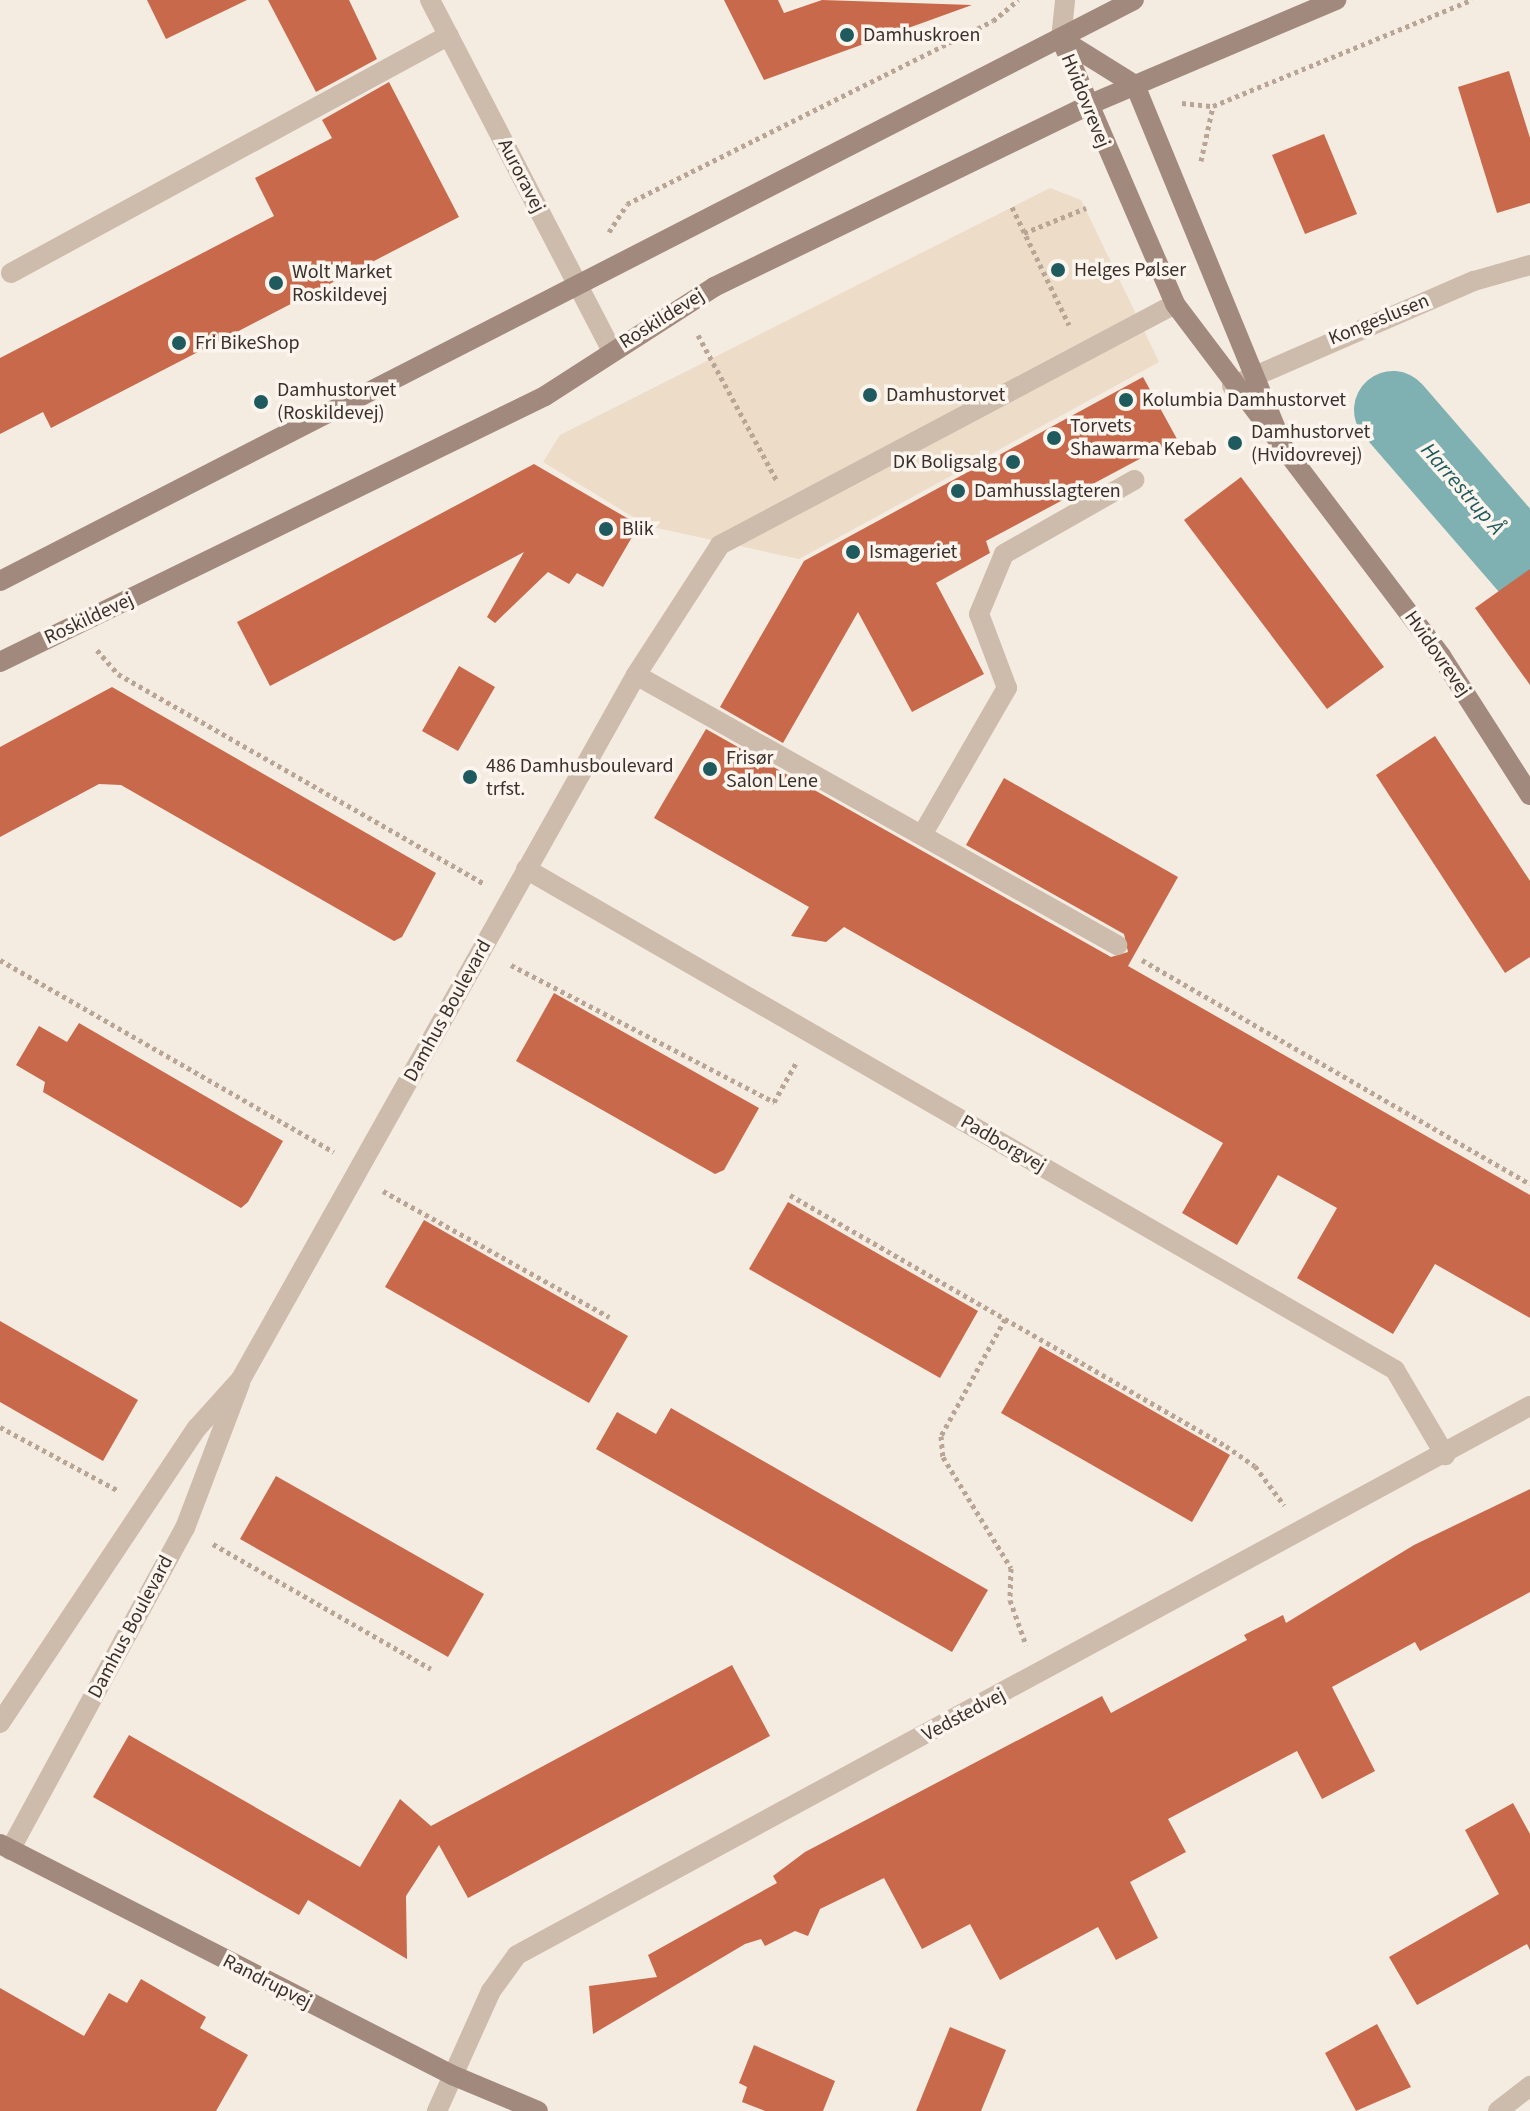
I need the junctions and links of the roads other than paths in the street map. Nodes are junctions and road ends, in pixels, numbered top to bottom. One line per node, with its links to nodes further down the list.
1 (430, 0): 5 (street, Auroravej)
2 (1065, 0): 6 (street)
3 (1134, 0): 6 (main road)
4 (1336, 0): 7 (main road, Roskildevej)
5 (449, 35): 10 (street); 11 (street, Auroravej)
6 (1061, 39): 7 (main road, Hvidovrevej); 8 (main road, Hvidovrevej); 11 (main road)
7 (1138, 91): 8 (main road, Roskildevej); 14 (main road, Hvidovrevej)
8 (1086, 106): 12 (main road, Hvidovrevej); 13 (main road, Roskildevej)
9 (1530, 265): 14 (street, Kongeslusen)
10 (11, 273)
11 (575, 286): 13 (street, Auroravej); 18 (main road)
12 (1175, 304): 15 (main road, Hvidovrevej); 20 (street, Damhus Boulevard)
13 (612, 351): 19 (main road, Roskildevej)
14 (1256, 373): 15 (street, Kongeslusen); 16 (main road, Hvidovrevej)
15 (1232, 386): 16 (main road, Hvidovrevej)
16 (1281, 441): 21 (main road, Hvidovrevej)
17 (1134, 480): 22 (street)
18 (0, 581)
19 (0, 662)
20 (636, 675): 22 (street); 23 (street, Damhus Boulevard)
21 (1530, 795)
22 (922, 835): 24 (street)
23 (526, 869): 25 (street, Damhus Boulevard); 27 (street, Padborgvej)
24 (1117, 945)
25 (241, 1379): 28 (street, Damhus Boulevard); 29 (street, Damhus Boulevard)
26 (1530, 1406): 27 (street, Vedstedvej)
27 (1445, 1455): 30 (street, Vedstedvej)
28 (0, 1723)
29 (3, 1854): 30 (main road, Randrupvej)
30 (452, 2075): 32 (street, Vedstedvej); 33 (main road, Randrupvej)
31 (1530, 2086): 34 (street)
32 (437, 2111)
33 (538, 2111)
34 (1498, 2111)

